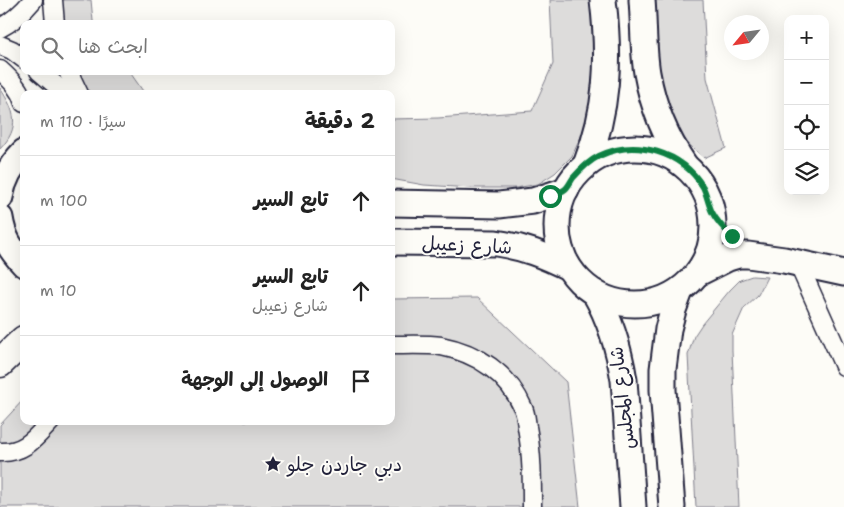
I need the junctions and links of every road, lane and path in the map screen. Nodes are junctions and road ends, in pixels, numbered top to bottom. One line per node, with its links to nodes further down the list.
1 (33, 0): 6 (street)
2 (53, 0): 5 (street)
3 (603, 0): 16 (main road)
4 (642, 0): 17 (main road)
5 (55, 20)
6 (0, 28)
7 (0, 45): 8 (street)
8 (20, 56)
9 (0, 70): 14 (street)
10 (45, 75): 12 (street)
11 (70, 75): 13 (street)
12 (61, 90)
13 (77, 90)
14 (20, 95)
15 (17, 158): 19 (main road)
16 (586, 165): 17 (main road); 18 (main road)
17 (685, 166): 21 (main road)
18 (566, 190): 20 (main road, شارع زعيبل); 28 (main road)
19 (0, 197)
20 (395, 203)
21 (712, 212): 26 (main road); 29 (main road)
22 (0, 218): 25 (main road)
23 (395, 242): 28 (main road, شارع زعيبل)
24 (0, 254): 27 (main road)
25 (20, 260)
26 (791, 261): 29 (main road); 30 (main road); 36 (street)
27 (20, 262)
28 (568, 267): 32 (main road)
29 (698, 273): 31 (main road)
30 (844, 273)
31 (680, 291): 32 (main road); 41 (main road, شارع المجلس)
32 (595, 293): 40 (main road, شارع المجلس)
33 (20, 344): 35 (highway)
34 (395, 345): 39 (street)
35 (0, 363)
36 (844, 366)
37 (47, 425): 38 (street)
38 (0, 452)
39 (532, 507)
40 (633, 507)
41 (672, 507)

